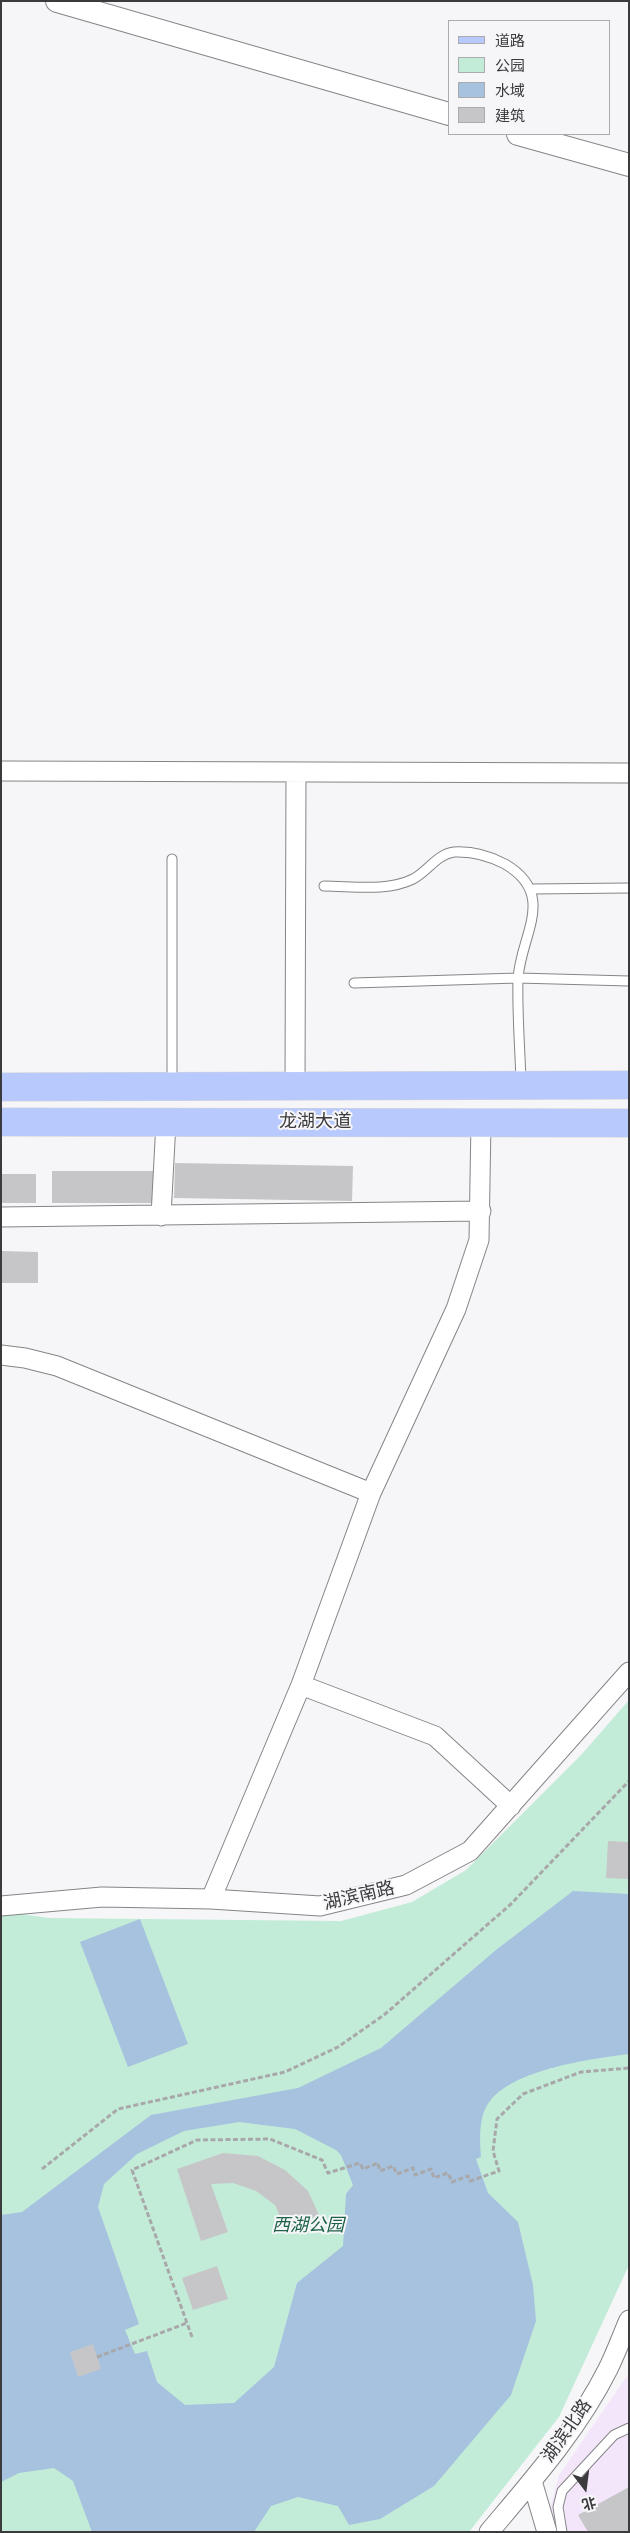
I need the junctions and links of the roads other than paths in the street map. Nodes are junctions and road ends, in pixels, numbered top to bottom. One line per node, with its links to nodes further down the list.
1 (57, 1): 2 (street)
2 (448, 114)
3 (522, 135): 4 (street)
4 (629, 165)
5 (1, 770): 6 (street)
6 (296, 772): 7 (street); 18 (street)
7 (629, 772)
8 (172, 859): 17 (lane)
9 (324, 886): 11 (lane)
10 (629, 888): 11 (lane)
11 (531, 889): 12 (lane)
12 (518, 978): 13 (lane); 14 (lane); 15 (lane)
13 (629, 981)
14 (354, 983)
15 (522, 1085): 16 (main road, 龙湖大道); 18 (main road, 龙湖大道)
16 (629, 1085)
17 (172, 1086): 18 (main road, 龙湖大道); 19 (main road, 龙湖大道)
18 (295, 1086)
19 (1, 1087)
20 (1, 1122): 21 (main road, 龙湖大道)
21 (166, 1122): 22 (main road, 龙湖大道); 25 (street)
22 (481, 1122): 23 (main road, 龙湖大道); 24 (street)
23 (629, 1123)
24 (481, 1211): 25 (street); 28 (street)
25 (162, 1216): 26 (street)
26 (1, 1217)
27 (1, 1355): 28 (street)
28 (372, 1493): 30 (street)
29 (629, 1672): 31 (street, 湖滨南路)
30 (301, 1685): 31 (street); 32 (street)
31 (511, 1806): 32 (street, 湖滨南路)
32 (211, 1900): 33 (street, 湖滨南路)
33 (1, 1906)
34 (629, 2320): 36 (street, 湖滨北路)
35 (629, 2428): 39 (lane)
36 (532, 2481): 37 (street, 湖滨北路); 38 (street)
37 (489, 2532)
38 (546, 2532)
39 (562, 2532)

